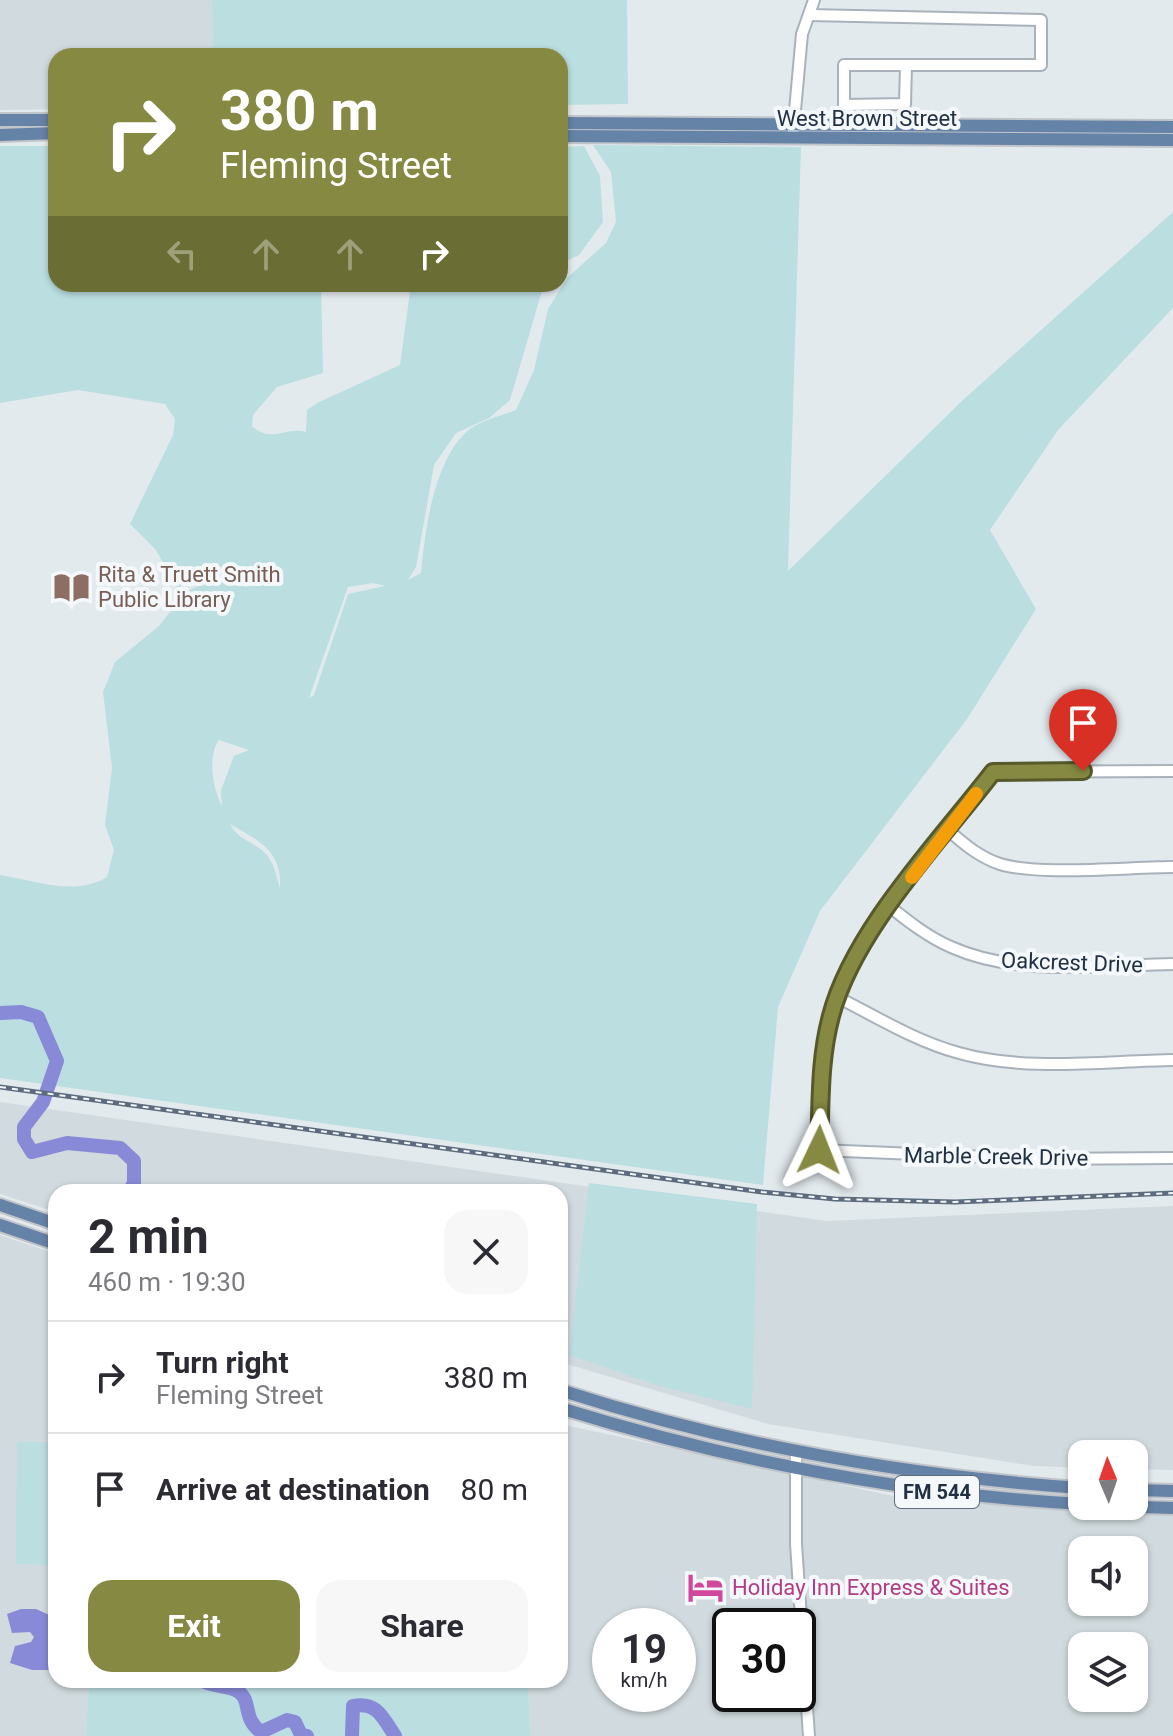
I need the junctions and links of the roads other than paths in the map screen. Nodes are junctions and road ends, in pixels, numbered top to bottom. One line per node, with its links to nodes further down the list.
1 (814, 0): 2 (street)
2 (809, 15): 3 (street); 11 (street)
3 (906, 65): 4 (street); 4 (street)
4 (905, 104): 8 (street)
5 (0, 120): 6 (main road)
6 (48, 120)
7 (568, 123): 11 (main road, West Brown Street)
8 (905, 126): 11 (main road, West Brown Street); 13 (main road, West Brown Street)
9 (1173, 127): 13 (main road, West Brown Street)
10 (1156, 130): 16 (main road)
11 (793, 132): 13 (main road, West Brown Street); 15 (main road, West Brown Street)
12 (48, 133): 14 (main road)
13 (1013, 133): 16 (main road, West Brown Street)
14 (0, 135)
15 (568, 136)
16 (1102, 140): 17 (main road, West Brown Street)
17 (1173, 140)
18 (1173, 771): 19 (street)
19 (948, 830): 20 (street); 21 (street)
20 (1173, 867)
21 (889, 906): 22 (street, Oakcrest Drive); 23 (street)
22 (1173, 964)
23 (837, 997): 24 (street); 25 (street, Marble Creek Drive)
24 (1173, 1060)
25 (1173, 1158)
26 (0, 1205): 27 (main road)
27 (48, 1221)
28 (0, 1225): 29 (main road)
29 (48, 1241)
30 (568, 1392): 32 (main road, FM 544 / FM 544)
31 (568, 1410): 33 (main road, FM 544 / FM 544)
32 (796, 1452): 33 (street); 34 (main road, FM 544 / FM 544)
33 (794, 1470): 37 (main road, FM 544 / FM 544); 40 (street)
34 (1068, 1487)
35 (1148, 1490): 36 (main road)
36 (1173, 1491)
37 (1068, 1503)
38 (1148, 1507): 39 (main road)
39 (1173, 1508)
40 (809, 1736)

